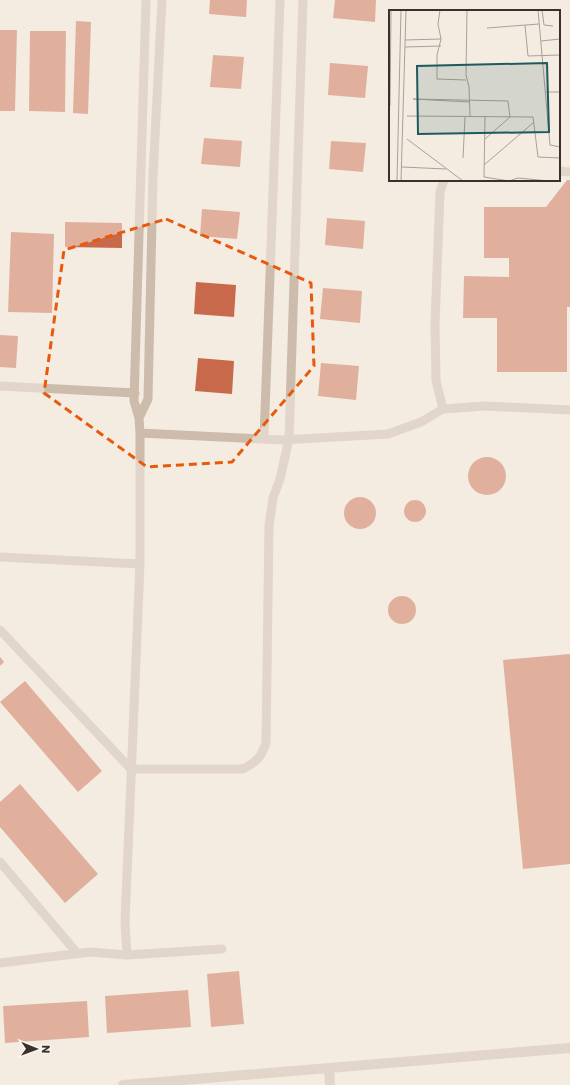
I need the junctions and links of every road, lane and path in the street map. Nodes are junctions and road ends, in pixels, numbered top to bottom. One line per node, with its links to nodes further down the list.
1 (146, 0): 9 (lane)
2 (162, 0): 12 (lane)
3 (280, 0): 14 (lane)
4 (303, 0): 15 (lane)
5 (560, 171): 6 (lane)
6 (570, 172)
7 (444, 181): 10 (lane)
8 (0, 386): 9 (lane)
9 (135, 393): 12 (lane)
10 (443, 409): 11 (lane); 15 (lane)
11 (570, 410)
12 (140, 418): 13 (lane)
13 (140, 433): 14 (lane); 17 (lane)
14 (264, 439): 15 (lane)
15 (290, 439): 19 (lane)
16 (0, 557): 17 (lane)
17 (140, 564): 19 (lane)
18 (0, 630): 19 (lane)
19 (132, 769): 23 (lane)
20 (0, 862): 22 (lane)
21 (222, 949): 23 (lane)
22 (77, 954): 23 (lane); 24 (lane)
23 (127, 955)
24 (0, 963)
25 (570, 1048): 26 (street)
26 (329, 1068): 27 (street); 28 (street)
27 (123, 1085)
28 (330, 1085)

